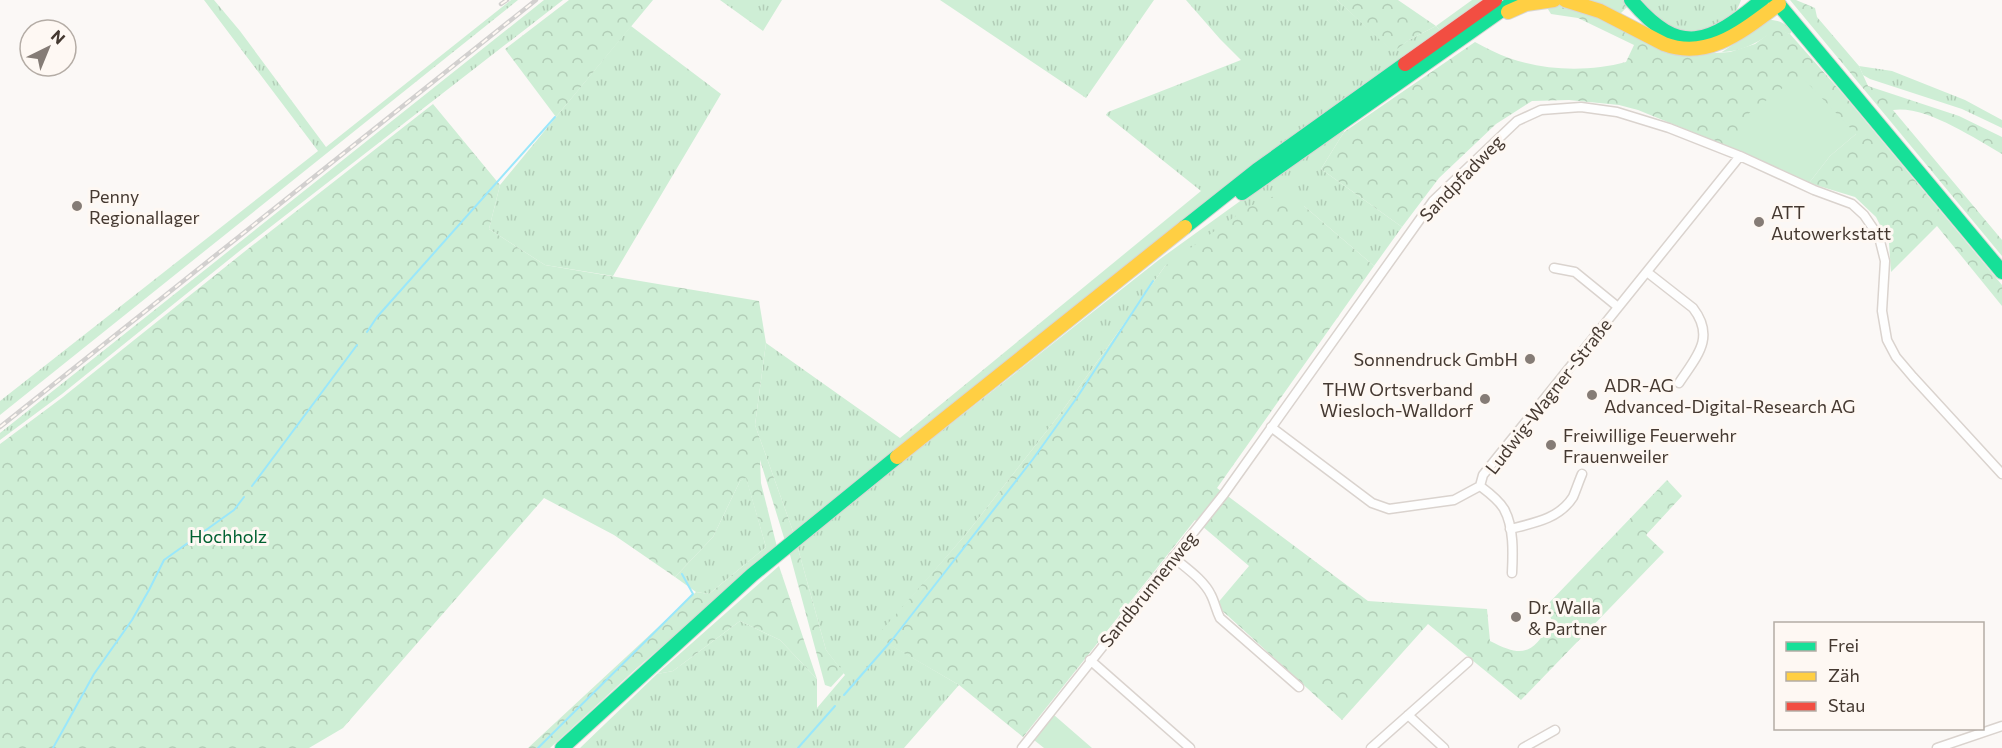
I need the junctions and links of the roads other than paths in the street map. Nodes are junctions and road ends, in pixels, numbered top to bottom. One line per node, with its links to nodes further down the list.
1 (1495, 0): 16 (main road)
2 (1516, 0): 10 (main road)
3 (1554, 0): 10 (main road)
4 (1565, 0): 8 (main road)
5 (1631, 0): 9 (main road)
6 (1749, 0): 9 (main road)
7 (1762, 0): 9 (main road)
8 (1777, 2): 14 (main road)
9 (1742, 18)
10 (1481, 24): 16 (main road)
11 (1740, 156): 13 (street, Ludwig-Wagner-Straße); 18 (street, Sandpfadweg); 20 (street)
12 (1554, 268): 15 (street, Ludwig-Wagner-Straße)
13 (1647, 272): 15 (street, Ludwig-Wagner-Straße); 17 (street)
14 (2002, 272)
15 (1618, 307): 21 (street, Ludwig-Wagner-Straße)
16 (1036, 347): 32 (main road)
17 (1679, 383)
18 (1271, 427): 21 (street, Ludwig-Wagner-Straße); 23 (street, Sandbrunnenweg)
19 (1582, 474): 22 (street)
20 (2002, 474)
21 (1480, 486): 22 (street, Ludwig-Wagner-Straße)
22 (1510, 529): 24 (street, Ludwig-Wagner-Straße)
23 (1173, 557): 25 (street, Sandbrunnenweg); 27 (street)
24 (1512, 573)
25 (1090, 660): 31 (street, Sandbrunnenweg); 33 (street)
26 (1468, 662): 28 (street)
27 (1299, 687)
28 (1408, 715): 34 (street); 35 (street)
29 (2002, 726): 37 (street)
30 (1555, 730): 36 (street)
31 (1024, 747)
32 (562, 748)
33 (1190, 748)
34 (1371, 748)
35 (1444, 748)
36 (1523, 748)
37 (1937, 748)

